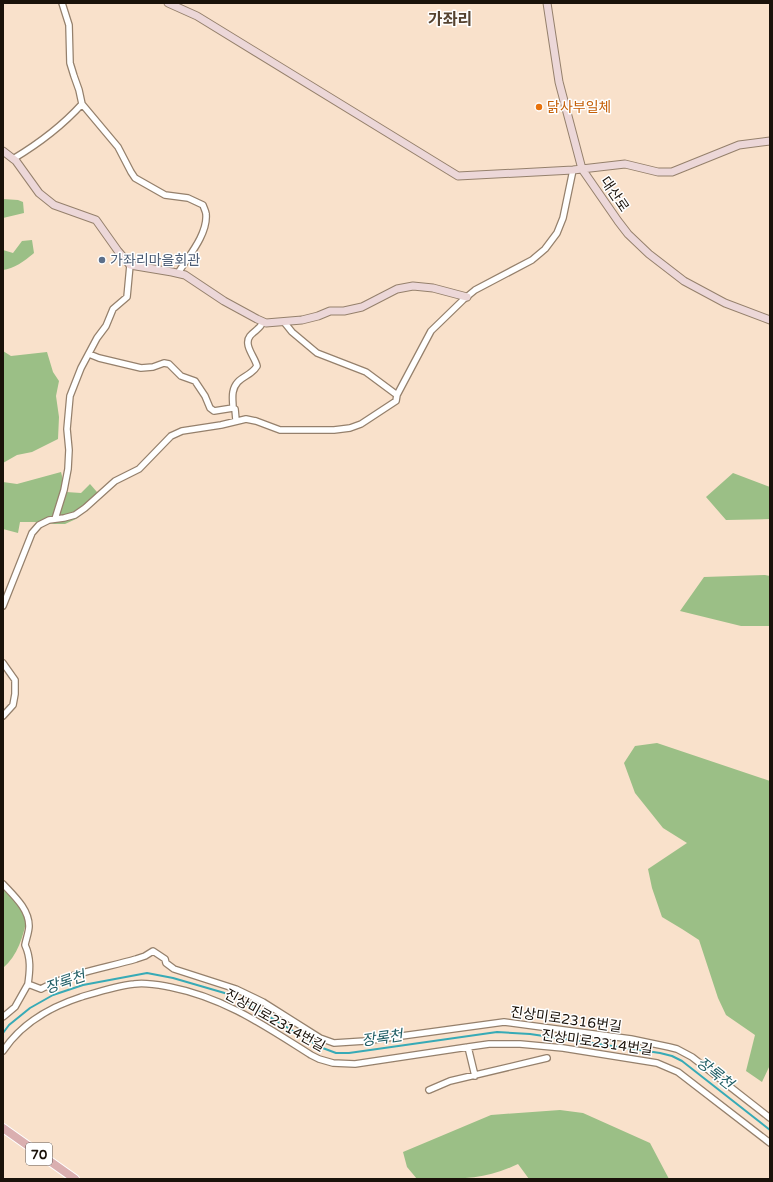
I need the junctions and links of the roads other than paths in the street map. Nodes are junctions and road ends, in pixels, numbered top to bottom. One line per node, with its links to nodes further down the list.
1 (62, 3): 4 (street)
2 (168, 3): 9 (street)
3 (547, 3): 8 (street, 대산로)
4 (82, 104): 7 (street); 11 (street)
5 (770, 141): 8 (street)
6 (3, 151): 7 (street)
7 (13, 159): 10 (street)
8 (582, 169): 9 (street); 13 (street, 대산로)
9 (573, 170): 12 (street)
10 (130, 265): 11 (street); 16 (street)
11 (178, 273): 14 (street)
12 (467, 297): 15 (street); 17 (street)
13 (770, 320)
14 (263, 322): 15 (street); 18 (street)
15 (284, 322): 17 (street)
16 (89, 354): 18 (street); 20 (street)
17 (397, 395): 19 (street)
18 (233, 408): 19 (street)
19 (236, 420): 20 (street)
20 (55, 519): 21 (street)
21 (3, 606)
22 (3, 663): 23 (street)
23 (3, 716)
24 (3, 884): 25 (street)
25 (28, 984): 26 (street); 32 (street, 진상미로2316번길)
26 (3, 1018)
27 (468, 1047): 28 (street, 진상미로2314번길); 30 (street); 34 (street, 진상미로2314번길)
28 (3, 1052)
29 (548, 1058): 30 (street)
30 (475, 1076): 31 (street)
31 (429, 1090)
32 (770, 1118)
33 (3, 1128): 35 (main road, 70)
34 (770, 1143)
35 (75, 1179)

